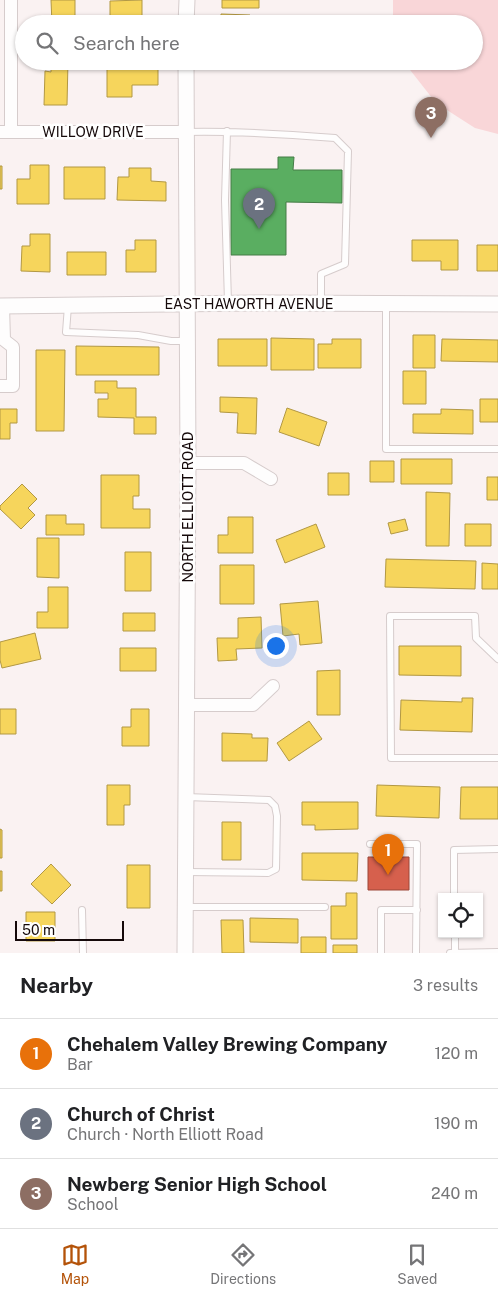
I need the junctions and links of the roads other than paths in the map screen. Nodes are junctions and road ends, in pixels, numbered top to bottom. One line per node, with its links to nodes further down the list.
1 (11, 0): 6 (street)
2 (186, 0): 3 (street)
3 (186, 15)
4 (186, 70): 7 (street, NORTH ELLIOTT ROAD)
5 (227, 131): 7 (lane); 8 (lane); 11 (lane)
6 (6, 132): 7 (street, WILLOW DRIVE)
7 (186, 132): 10 (street, NORTH ELLIOTT ROAD)
8 (321, 303): 9 (street, EAST HAWORTH AVENUE); 11 (street, EAST HAWORTH AVENUE)
9 (386, 303): 12 (street, EAST HAWORTH AVENUE); 17 (lane)
10 (187, 304): 11 (street, EAST HAWORTH AVENUE); 14 (street, EAST HAWORTH AVENUE); 15 (street, NORTH ELLIOTT ROAD)
11 (228, 304)
12 (498, 304)
13 (2, 306): 14 (street, EAST HAWORTH AVENUE); 16 (street)
14 (68, 306): 15 (lane)
15 (187, 341): 18 (street, NORTH ELLIOTT ROAD)
16 (0, 386)
17 (498, 449)
18 (188, 463): 19 (street); 22 (street, NORTH ELLIOTT ROAD)
19 (271, 479)
20 (498, 659): 23 (lane)
21 (273, 686): 22 (street)
22 (187, 705): 24 (street, NORTH ELLIOTT ROAD)
23 (498, 758)
24 (186, 797): 27 (street, NORTH ELLIOTT ROAD); 27 (lane)
25 (370, 844): 32 (lane)
26 (498, 849): 28 (lane)
27 (186, 872): 29 (street, NORTH ELLIOTT ROAD)
28 (454, 893)
29 (186, 907): 30 (lane); 36 (street, NORTH ELLIOTT ROAD)
30 (325, 907)
31 (82, 910): 35 (lane)
32 (417, 910): 37 (lane); 38 (lane)
33 (455, 938): 40 (lane)
34 (498, 952): 40 (lane)
35 (83, 953)
36 (185, 953)
37 (381, 953)
38 (416, 953)
39 (450, 953): 40 (lane)
40 (455, 953)

